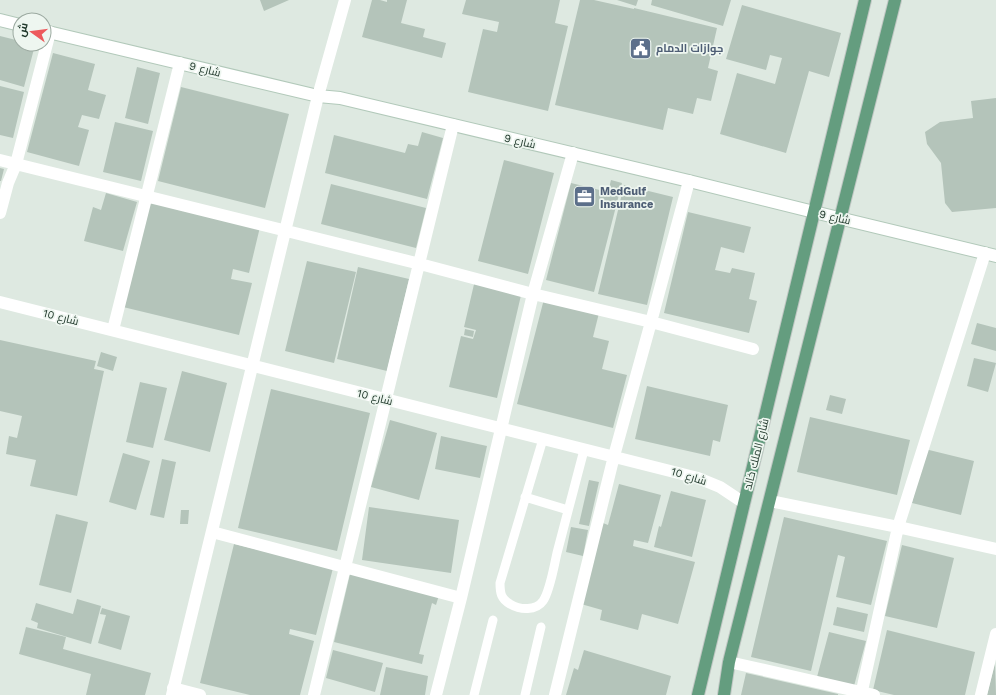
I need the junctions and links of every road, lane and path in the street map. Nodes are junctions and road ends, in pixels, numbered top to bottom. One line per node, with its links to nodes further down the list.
1 (345, 0): 9 (street)
2 (865, 0): 16 (main road, شارع الملك خالد)
3 (895, 0): 18 (main road)
4 (0, 20): 5 (street)
5 (12, 23)
6 (52, 33): 8 (street, شارع 9)
7 (42, 52): 13 (street)
8 (180, 63): 9 (street, شارع 9); 15 (street)
9 (318, 96): 10 (street, شارع 9); 19 (street)
10 (453, 125): 11 (street, شارع 9); 21 (street)
11 (573, 153): 14 (street, شارع 9); 22 (street)
12 (0, 160): 13 (street)
13 (16, 164): 15 (street); 17 (street)
14 (689, 181): 16 (street, شارع 9); 24 (street)
15 (147, 196): 19 (street); 25 (street)
16 (814, 212): 18 (street, شارع 9); 35 (main road, شارع الملك خالد)
17 (0, 213)
18 (840, 218): 20 (street, شارع 9); 34 (main road)
19 (286, 230): 21 (street); 27 (street)
20 (990, 254): 37 (street)
21 (420, 264): 22 (street); 28 (street)
22 (533, 294): 24 (street); 29 (street)
23 (0, 302): 25 (street, شارع 10)
24 (652, 322): 26 (street); 32 (street)
25 (113, 330): 27 (street, شارع 10)
26 (753, 349)
27 (252, 366): 28 (street, شارع 10); 38 (street)
28 (386, 399): 29 (street, شارع 10); 40 (street)
29 (501, 429): 30 (street, شارع 10); 41 (street)
30 (543, 439): 31 (street, شارع 10); 33 (lane)
31 (584, 450): 32 (street, شارع 10); 36 (lane)
32 (614, 456): 35 (street, شارع 10); 53 (street)
33 (526, 497): 36 (lane); 36 (lane)
34 (770, 501): 37 (street); 45 (main road)
35 (744, 503): 54 (main road, شارع الملك خالد)
36 (568, 510)
37 (898, 527): 39 (street); 47 (street)
38 (212, 532): 40 (street); 46 (street)
39 (996, 549)
40 (344, 567): 41 (street); 49 (street)
41 (461, 598): 50 (street)
42 (493, 620): 51 (lane)
43 (542, 627): 52 (lane)
44 (996, 634): 56 (street)
45 (729, 662): 47 (street); 55 (main road)
46 (172, 692): 48 (street)
47 (866, 694)
48 (200, 695)
49 (314, 695)
50 (436, 695)
51 (474, 695)
52 (525, 695)
53 (555, 695)
54 (698, 695)
55 (724, 695)
56 (981, 695)

